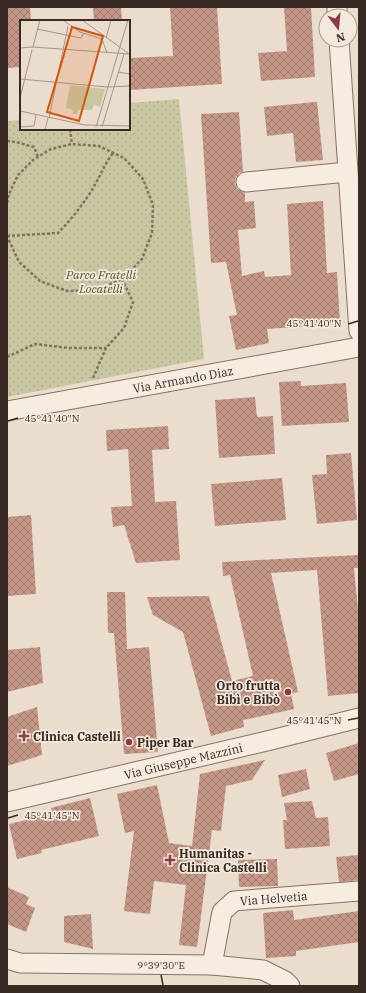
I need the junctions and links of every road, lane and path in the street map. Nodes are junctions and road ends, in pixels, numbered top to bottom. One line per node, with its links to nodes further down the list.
1 (339, 48): 7 (street)
2 (70, 130): 4 (path)
3 (7, 141): 6 (path)
4 (72, 144): 5 (path); 6 (path)
5 (112, 153): 10 (path); 11 (path)
6 (38, 157): 9 (path)
7 (347, 172): 8 (street); 12 (street)
8 (246, 182)
9 (7, 203)
10 (7, 236): 11 (path)
11 (122, 279): 14 (path)
12 (359, 332)
13 (359, 347): 17 (street, Via Armando Diaz)
14 (106, 348): 15 (path); 16 (path)
15 (7, 357)
16 (92, 380)
17 (7, 411)
18 (359, 718): 19 (street, Via Giuseppe Mazzini)
19 (7, 802)
20 (359, 892): 22 (street, Via Helvetia)
21 (7, 959): 22 (street)
22 (212, 965): 23 (street)
23 (290, 986)

